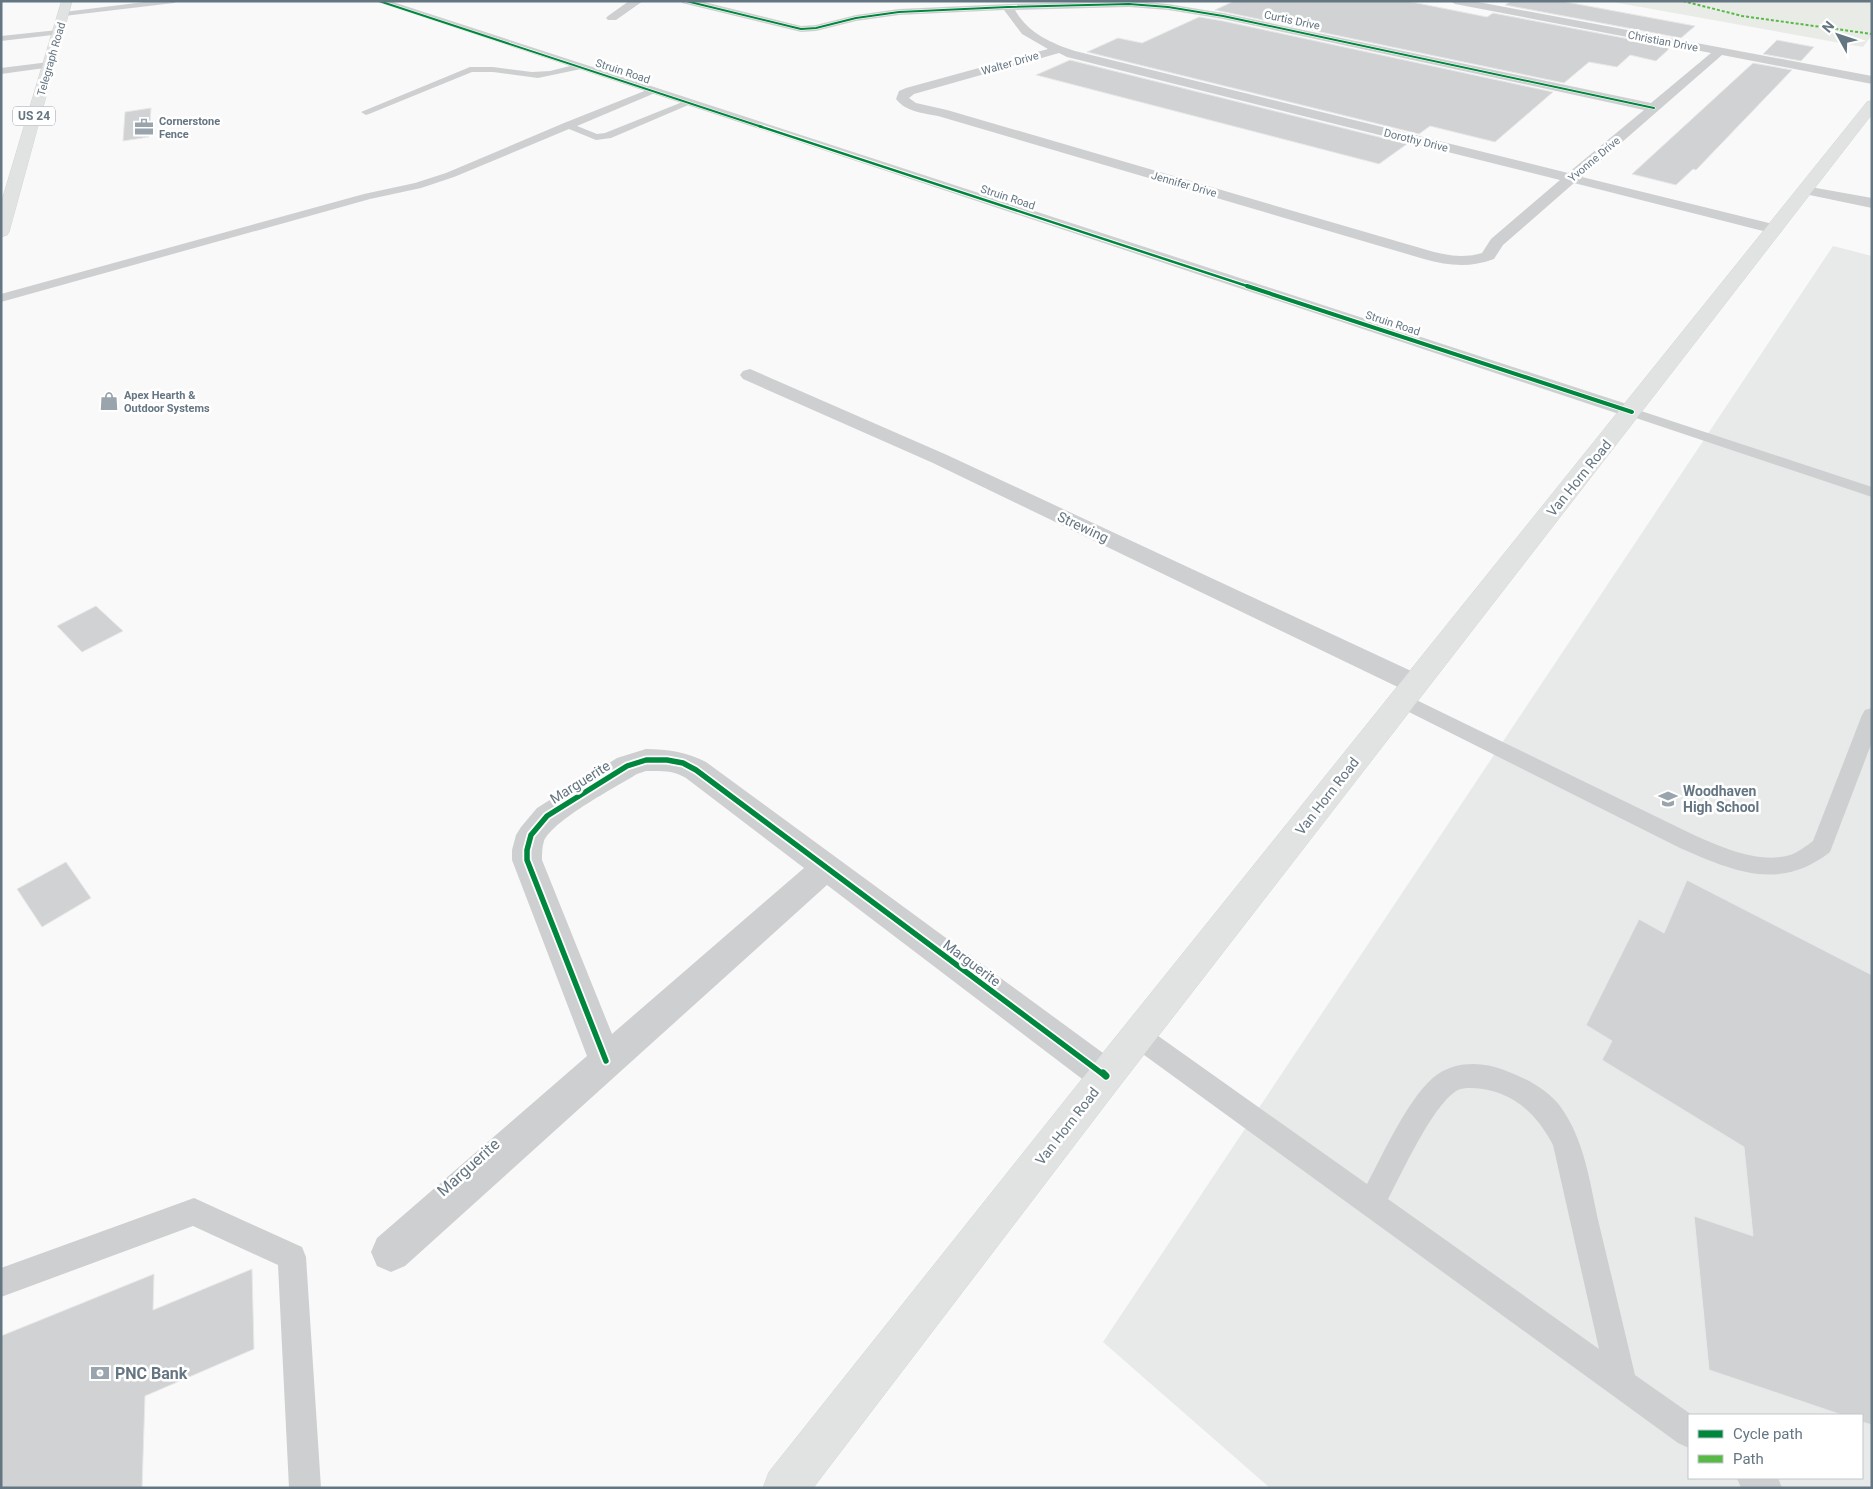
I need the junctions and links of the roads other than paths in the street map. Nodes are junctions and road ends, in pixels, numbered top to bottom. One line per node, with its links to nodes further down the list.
1 (174, 1): 7 (lane)
2 (379, 1): 14 (street, Struin Road)
3 (638, 1): 8 (street)
4 (686, 1): 6 (street, Curtis Drive)
5 (1455, 1): 12 (street, Christian Drive)
6 (1008, 6): 11 (street, Walter Drive); 21 (street, Curtis Drive)
7 (65, 7): 9 (main road, Telegraph Road / US 24)
8 (612, 18)
9 (58, 32): 10 (lane); 13 (main road, Telegraph Road / US 24)
10 (1, 39)
11 (1058, 50): 18 (street, Walter Drive); 24 (street, Dorothy Drive)
12 (1720, 51): 16 (street, Christian Drive); 21 (street, Yvonne Drive)
13 (48, 65): 15 (lane); 29 (main road, Telegraph Road / US 24)
14 (578, 67): 17 (street, Struin Road); 22 (lane)
15 (1, 71)
16 (1872, 80)
17 (652, 91): 19 (street, Struin Road); 23 (lane)
18 (904, 102): 30 (street, Jennifer Drive)
19 (688, 103): 23 (lane); 33 (street, Struin Road)
20 (1872, 106): 25 (main road, Van Horn Road)
21 (1654, 108): 24 (street, Yvonne Drive)
22 (366, 112)
23 (567, 125): 31 (lane)
24 (1571, 179): 28 (street, Dorothy Drive); 30 (street, Yvonne Drive)
25 (1811, 183): 26 (street); 27 (street); 28 (main road, Van Horn Road)
26 (1872, 189)
27 (1872, 203)
28 (1775, 229): 33 (main road, Van Horn Road)
29 (1, 232)
30 (1466, 261)
31 (1, 298)
32 (750, 375): 35 (street, Strewing)
33 (1632, 412): 34 (lane); 35 (main road, Van Horn Road)
34 (1872, 492)
35 (1408, 692): 36 (lane); 38 (main road, Van Horn Road)
36 (1872, 715)
37 (826, 868): 39 (street, Marguerite); 39 (street, Marguerite); 40 (street, Marguerite)
38 (1138, 1036): 40 (main road, Van Horn Road); 41 (lane)
39 (606, 1061): 42 (street, Marguerite)
40 (1106, 1076): 48 (main road, Van Horn Road)
41 (1371, 1204): 44 (lane); 44 (lane)
42 (391, 1252)
43 (1, 1283): 47 (lane)
44 (1622, 1384): 45 (lane)
45 (1688, 1431)
46 (1753, 1479): 49 (lane)
47 (304, 1488)
48 (785, 1488)
49 (1766, 1488)

